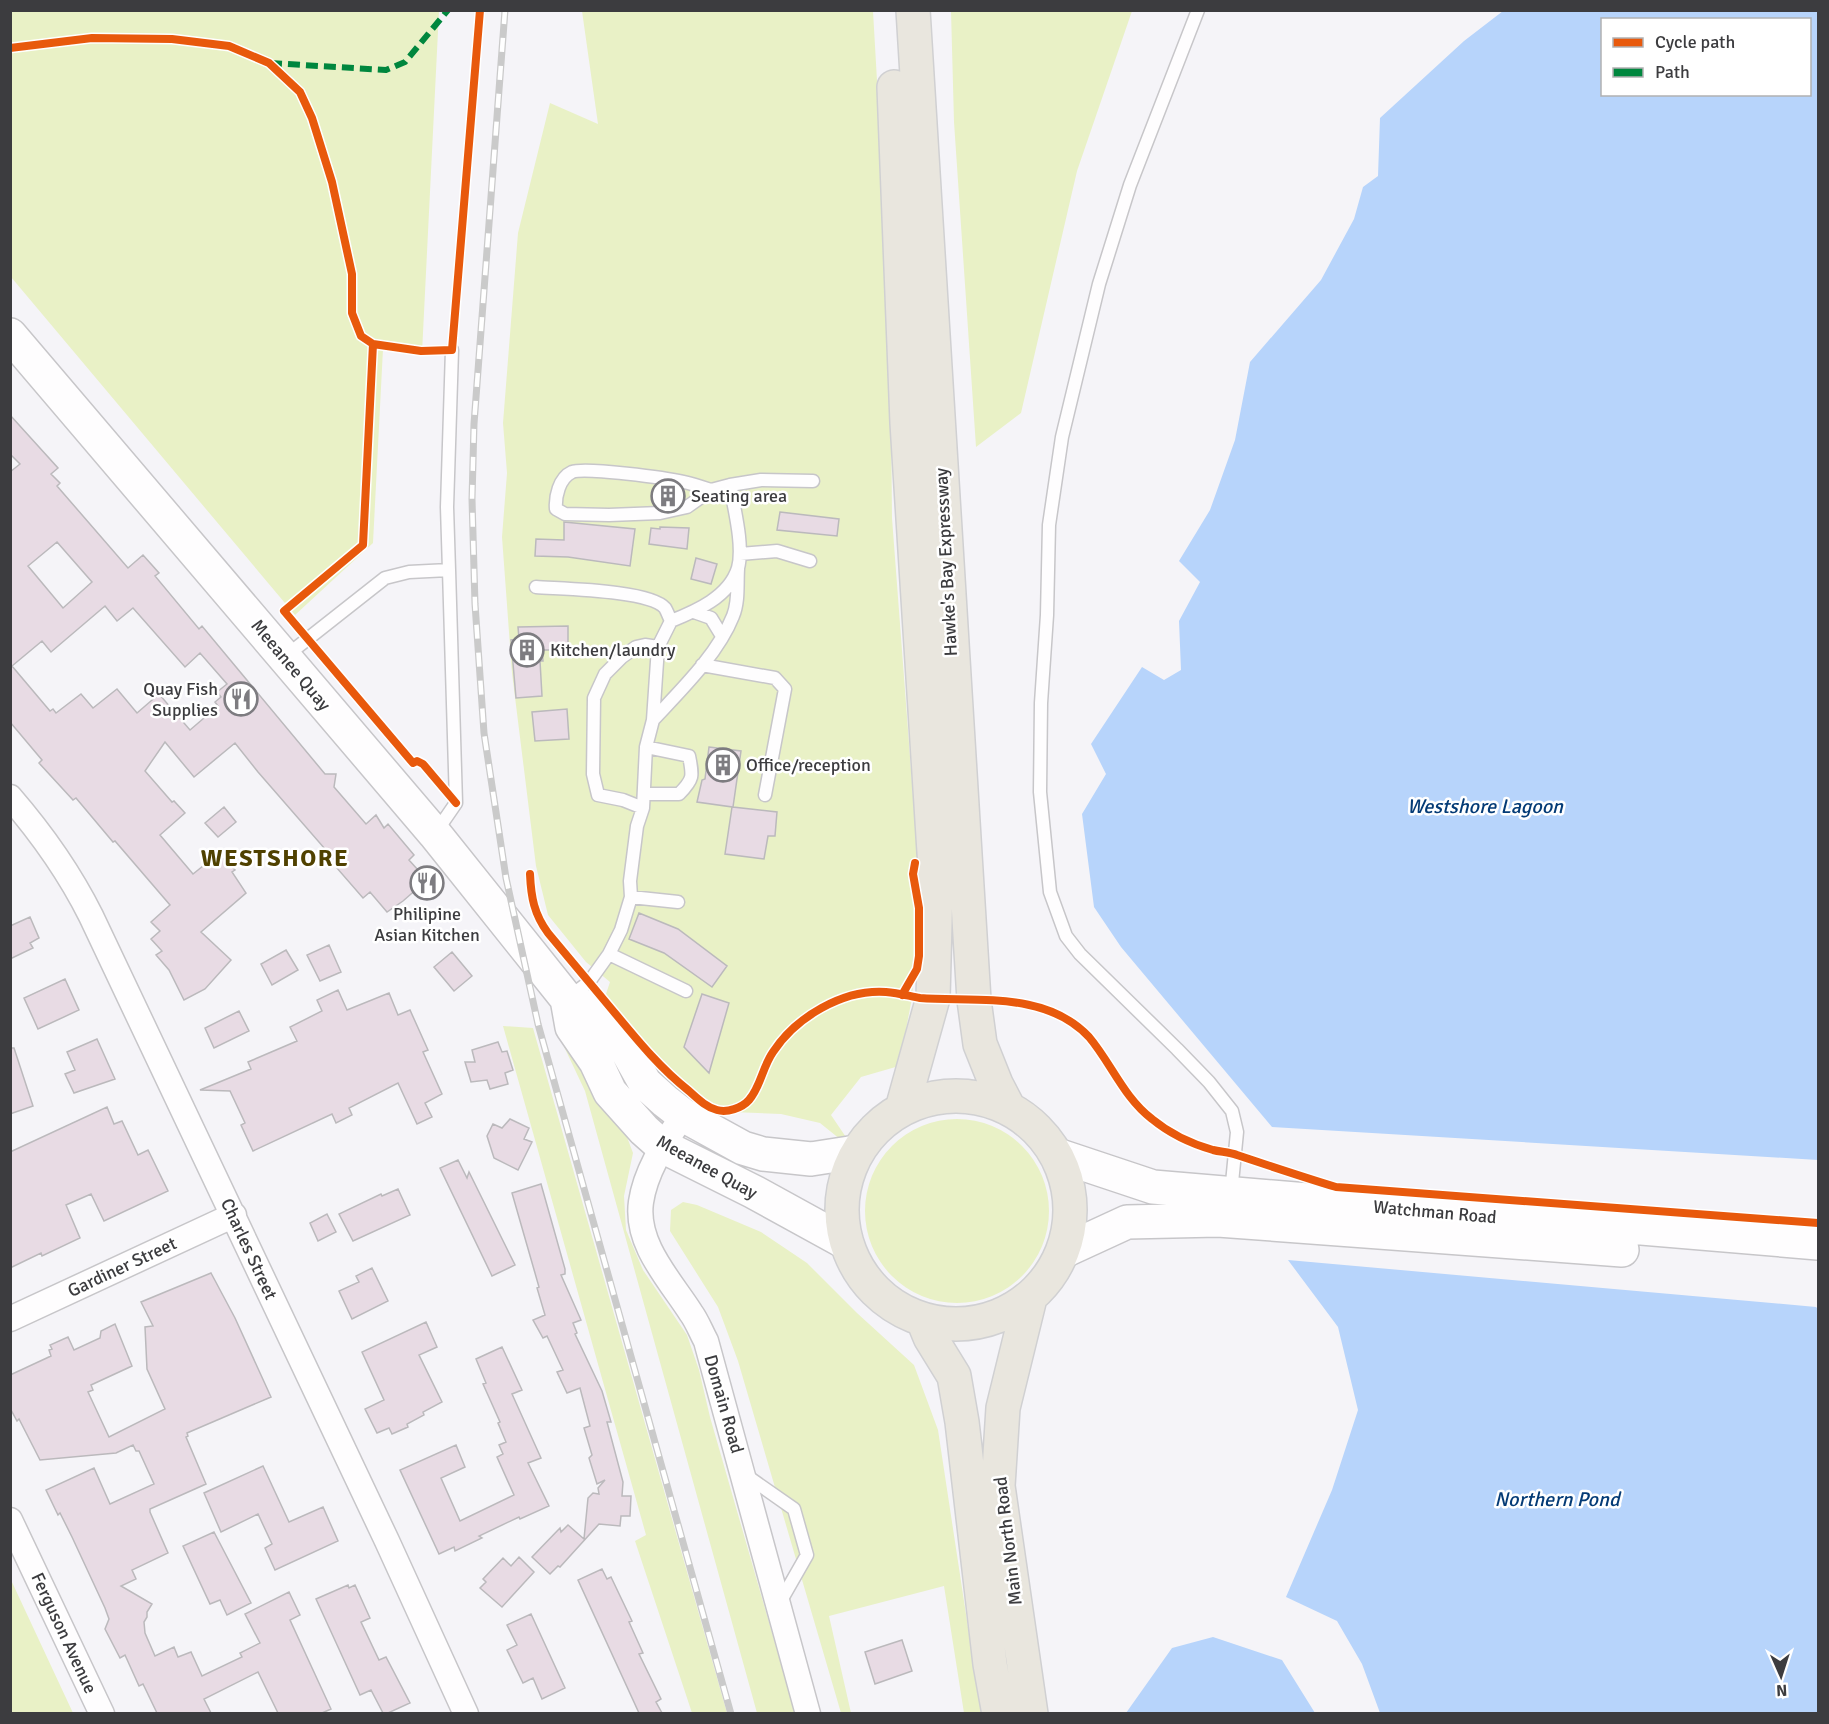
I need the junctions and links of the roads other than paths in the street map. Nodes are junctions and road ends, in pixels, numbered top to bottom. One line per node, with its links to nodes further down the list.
1 (891, 10): 33 (highway, Hawke's Bay Expressway)
2 (913, 10): 32 (highway, Hawke's Bay Expressway)
3 (1198, 10): 38 (lane)
4 (10, 335): 18 (main road, Meeanee Quay)
5 (452, 350): 12 (lane)
6 (813, 482): 7 (lane)
7 (730, 485): 8 (lane); 9 (lane)
8 (711, 490): 8 (lane)
9 (740, 554): 10 (lane); 11 (lane)
10 (810, 561)
11 (738, 569): 14 (lane); 16 (lane)
12 (449, 570): 18 (lane); 26 (lane)
13 (536, 587): 15 (lane)
14 (694, 612): 15 (lane); 16 (lane)
15 (671, 621): 17 (lane)
16 (722, 636): 19 (lane)
17 (658, 647): 20 (lane); 25 (lane)
18 (285, 657): 26 (main road, Meeanee Quay)
19 (702, 665): 20 (lane); 23 (lane)
20 (653, 720): 21 (lane)
21 (646, 747): 22 (lane); 22 (lane)
22 (644, 794): 25 (lane)
23 (765, 795)
24 (10, 797): 39 (street, Charles Street)
25 (644, 808): 27 (lane)
26 (435, 834): 31 (main road, Meeanee Quay)
27 (631, 897): 28 (lane); 29 (lane)
28 (678, 902)
29 (609, 954): 30 (lane); 31 (lane)
30 (686, 991)
31 (567, 999): 34 (main road, Meeanee Quay); 35 (main road, Meeanee Quay)
32 (1008, 1107): 33 (highway); 37 (highway)
33 (902, 1108): 36 (highway)
34 (683, 1115): 35 (street, Domain Road); 36 (main road, Meeanee Quay)
35 (662, 1146): 40 (main road, Meeanee Quay); 47 (street, Domain Road)
36 (856, 1152): 40 (highway)
37 (1057, 1155): 38 (main road, Watchman Road); 42 (highway)
38 (1230, 1208): 41 (main road, Watchman Road); 42 (main road, Watchman Road); 43 (main road, Watchman Road)
39 (234, 1215): 45 (street, Gardiner Street); 51 (street, Charles Street)
40 (845, 1242): 46 (highway)
41 (1818, 1243)
42 (1064, 1251): 44 (highway)
43 (1818, 1264)
44 (1030, 1298): 46 (highway); 54 (highway, Main North Road)
45 (10, 1319)
46 (923, 1320): 53 (highway, Main North Road)
47 (743, 1473): 49 (street, Domain Road); 49 (lane)
48 (10, 1520): 50 (street, Ferguson Avenue)
49 (778, 1605): 52 (street, Domain Road)
50 (102, 1713)
51 (466, 1713)
52 (808, 1713)
53 (999, 1713)
54 (1031, 1713)

